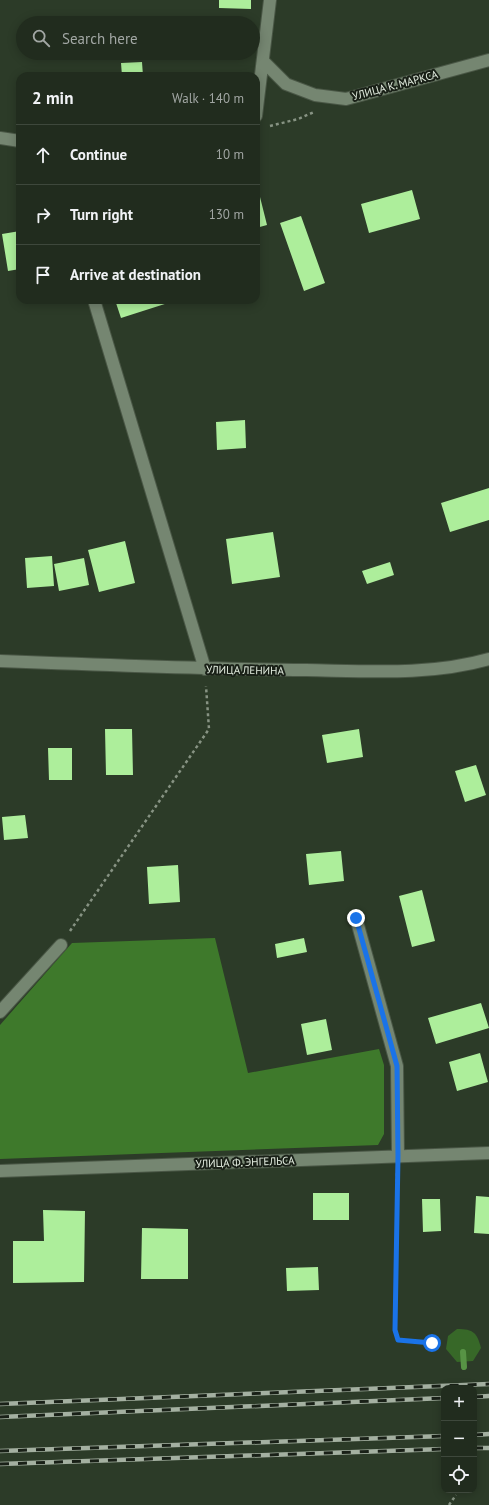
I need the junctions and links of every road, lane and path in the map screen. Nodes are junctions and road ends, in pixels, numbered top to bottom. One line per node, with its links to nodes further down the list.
1 (270, 0): 3 (street)
2 (489, 60): 3 (street, УЛИЦА К. МАРКСА)
3 (263, 61): 4 (street)
4 (260, 85)
5 (318, 110): 6 (path)
6 (263, 128)
7 (0, 138): 8 (street)
8 (16, 140)
9 (95, 304): 12 (street)
10 (489, 659): 12 (street, УЛИЦА ЛЕНИНА)
11 (0, 661): 12 (street, УЛИЦА ЛЕНИНА)
12 (205, 669): 14 (path)
13 (356, 918): 17 (street)
14 (61, 945): 15 (street)
15 (0, 1012)
16 (489, 1153): 17 (street, УЛИЦА Ф. ЭНГЕЛЬСА)
17 (398, 1156): 18 (street, УЛИЦА Ф. ЭНГЕЛЬСА); 19 (path)
18 (0, 1171)
19 (432, 1343)
20 (456, 1495): 21 (path)
21 (449, 1505)

